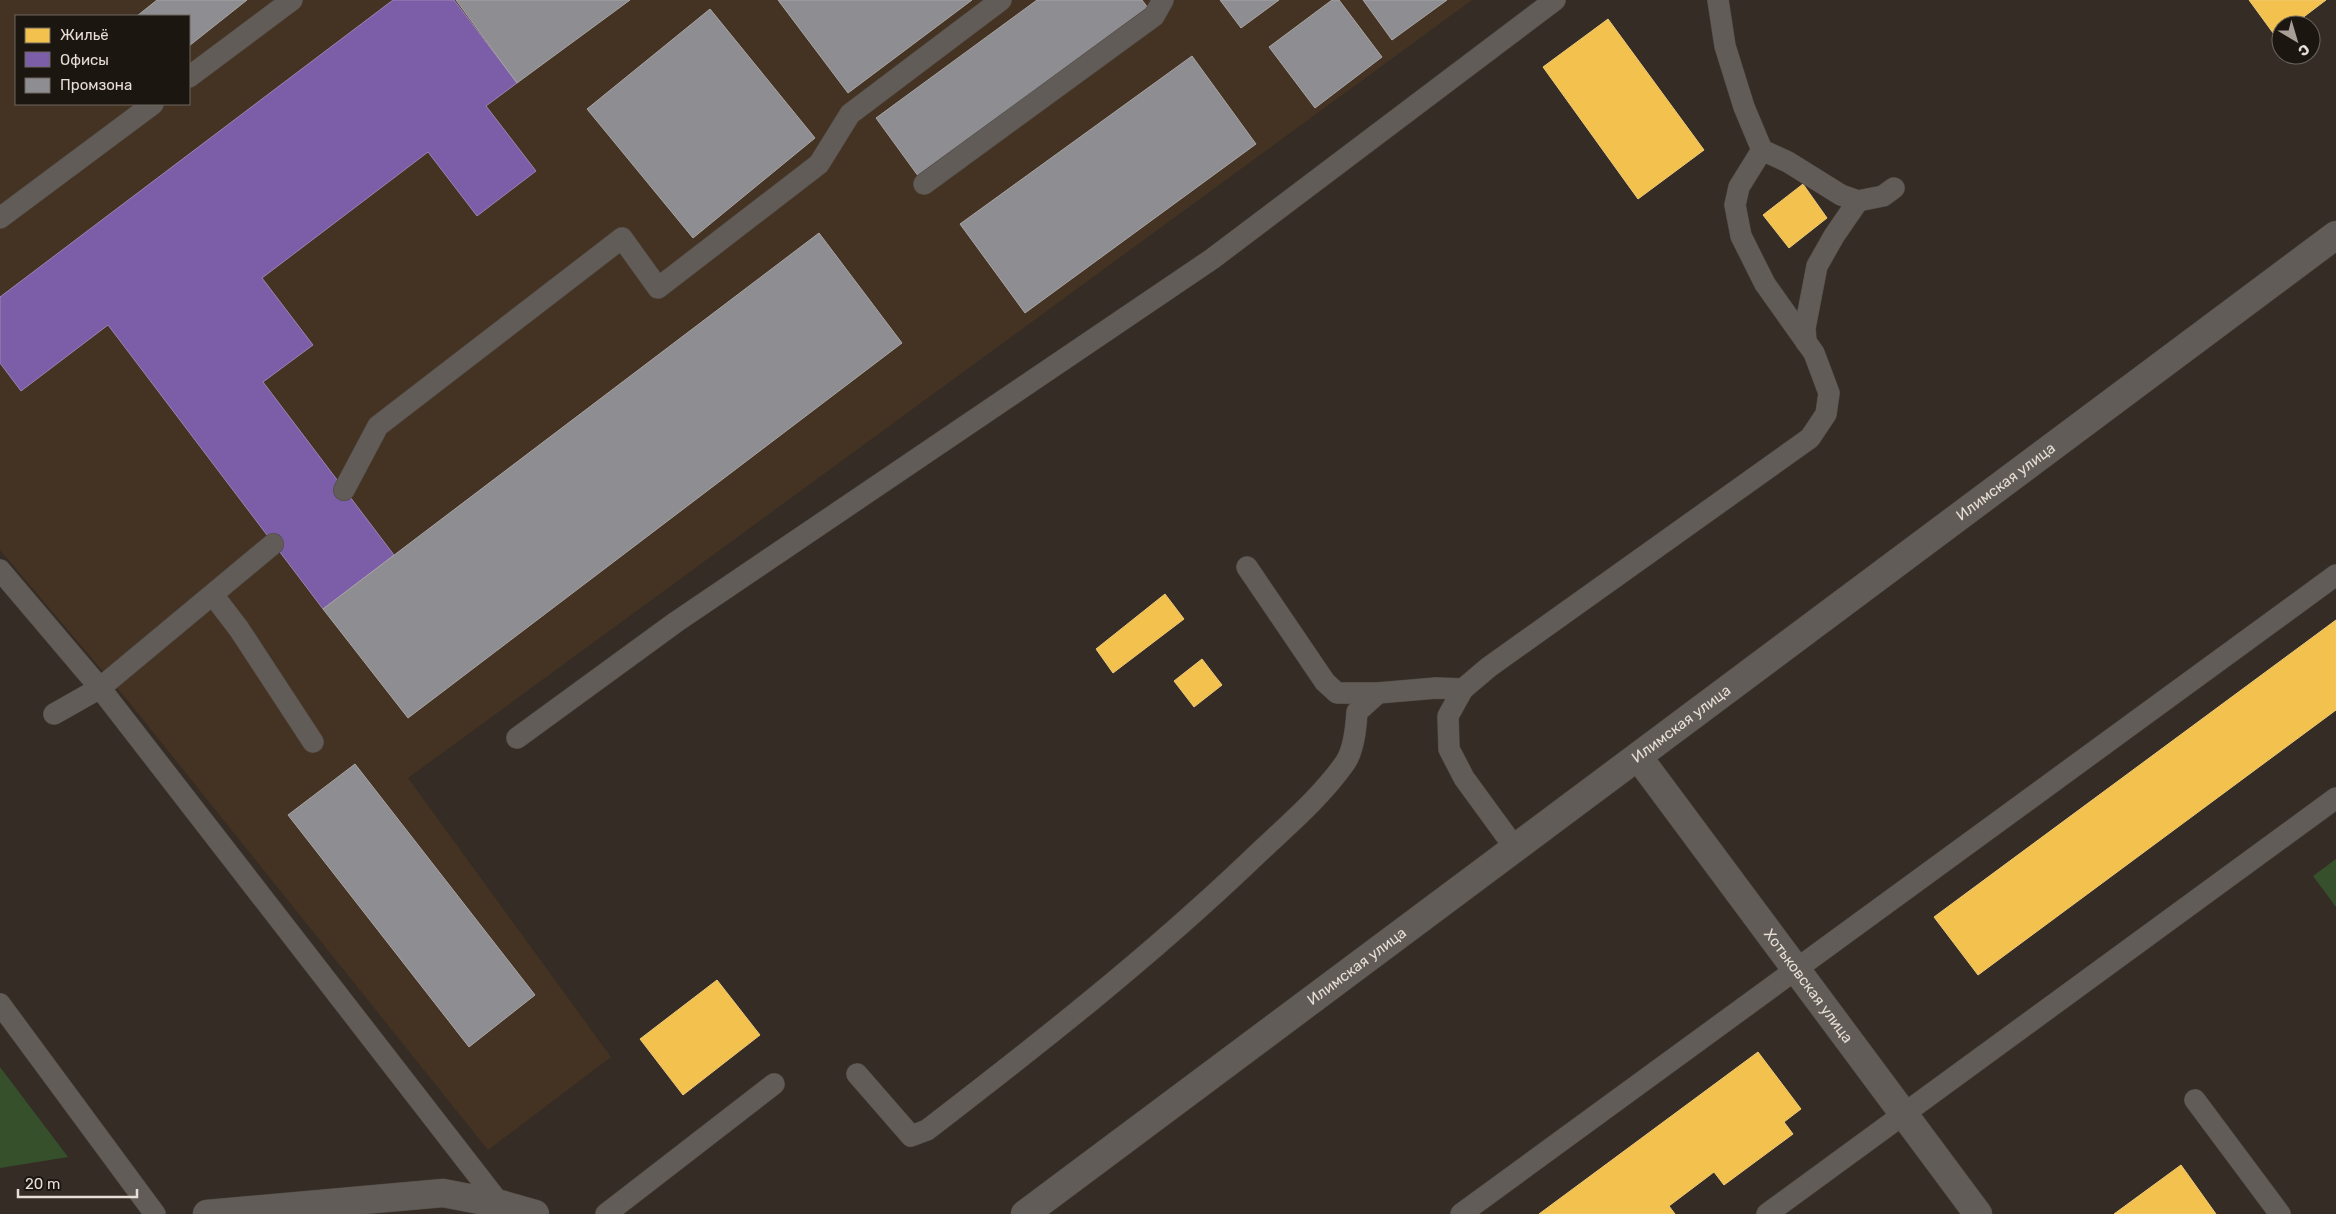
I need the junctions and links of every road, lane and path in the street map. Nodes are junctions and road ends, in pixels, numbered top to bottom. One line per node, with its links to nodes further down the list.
1 (292, 0): 6 (lane)
2 (1001, 0): 15 (lane)
3 (1163, 0): 9 (lane)
4 (1555, 0): 25 (lane)
5 (1718, 0): 8 (lane)
6 (190, 76)
7 (152, 105): 12 (lane)
8 (1762, 150): 11 (lane); 14 (lane)
9 (924, 184)
10 (1894, 188): 11 (lane)
11 (1858, 202): 14 (lane)
12 (0, 218)
13 (2336, 235): 27 (street, Илимская улица)
14 (1806, 342): 22 (lane)
15 (344, 490)
16 (273, 544): 20 (lane)
17 (1247, 567): 23 (lane)
18 (0, 570): 21 (lane)
19 (2336, 574): 30 (lane)
20 (212, 595): 21 (lane); 26 (lane)
21 (100, 688): 24 (lane); 36 (lane)
22 (1463, 690): 23 (lane); 29 (lane)
23 (1378, 693): 32 (lane)
24 (54, 714)
25 (517, 738)
26 (313, 742)
27 (1639, 758): 29 (street, Илимская улица); 30 (street, Хотьковская улица)
28 (2336, 798): 35 (lane)
29 (1515, 848): 41 (street, Илимская улица)
30 (1795, 968): 35 (street, Хотьковская улица); 42 (lane)
31 (0, 1004): 37 (lane)
32 (857, 1074)
33 (774, 1084): 40 (lane)
34 (2195, 1100): 45 (lane)
35 (1904, 1115): 43 (lane); 44 (street, Хотьковская улица)
36 (500, 1204): 38 (street); 39 (street)
37 (155, 1214)
38 (207, 1214)
39 (535, 1214)
40 (606, 1214)
41 (1025, 1214)
42 (1461, 1214)
43 (1767, 1214)
44 (1978, 1214)
45 (2280, 1214)

